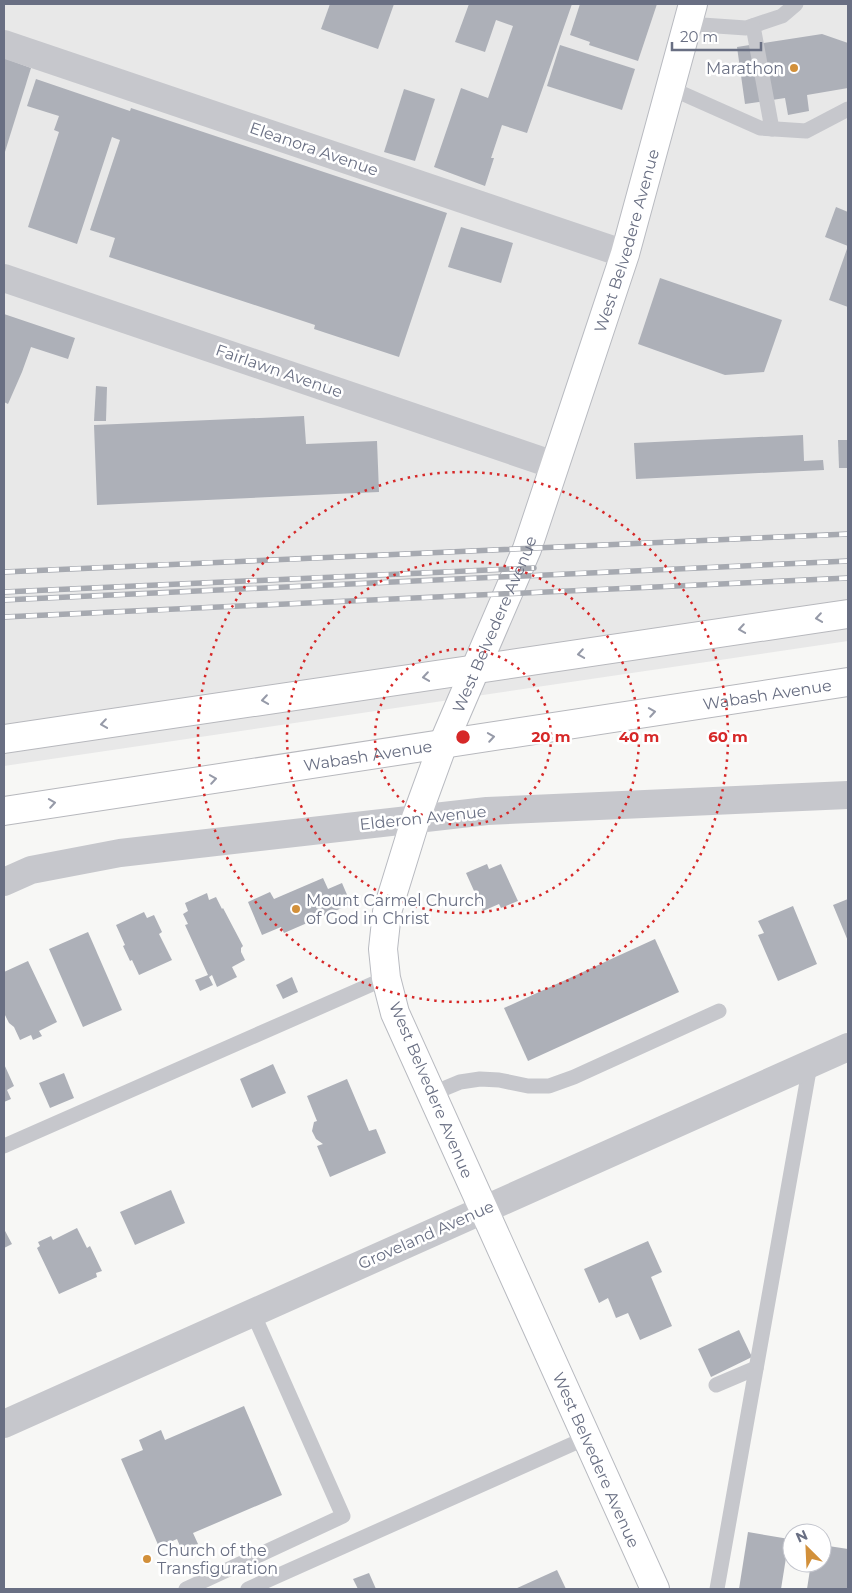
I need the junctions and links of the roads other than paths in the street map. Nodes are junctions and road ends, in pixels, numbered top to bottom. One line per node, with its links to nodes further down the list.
1 (796, 4): 3 (lane)
2 (690, 14): 3 (lane); 5 (main road, West Belvedere Avenue)
3 (753, 26): 7 (lane)
4 (4, 44): 8 (street, Eleanora Avenue)
5 (670, 88): 7 (lane); 8 (main road, West Belvedere Avenue)
6 (848, 109): 7 (lane)
7 (772, 129)
8 (624, 254): 10 (main road, West Belvedere Avenue)
9 (4, 278): 10 (street, Fairlawn Avenue)
10 (554, 465): 12 (main road, West Belvedere Avenue)
11 (848, 614): 12 (main road, one-way to 12)
12 (474, 670): 14 (main road, one-way to 14); 15 (main road, West Belvedere Avenue)
13 (848, 682): 15 (main road, Wabash Avenue, one-way to 13)
14 (4, 739)
15 (443, 744): 17 (main road, Wabash Avenue, one-way to 15); 18 (main road, West Belvedere Avenue)
16 (848, 795): 18 (street, Elderon Avenue)
17 (4, 811)
18 (416, 818): 19 (street, Elderon Avenue); 20 (main road, West Belvedere Avenue)
19 (4, 882)
20 (386, 978): 24 (main road, West Belvedere Avenue); 25 (lane)
21 (719, 1011): 24 (lane)
22 (848, 1047): 23 (street, Groveland Avenue)
23 (810, 1065): 26 (street, Groveland Avenue); 28 (lane)
24 (431, 1094): 26 (main road, West Belvedere Avenue)
25 (4, 1146)
26 (483, 1210): 27 (street, Groveland Avenue); 31 (main road, West Belvedere Avenue)
27 (254, 1313): 30 (street, Groveland Avenue); 32 (lane)
28 (756, 1368): 29 (lane); 35 (lane)
29 (716, 1385)
30 (4, 1424)
31 (586, 1438): 33 (lane); 34 (main road, West Belvedere Avenue)
32 (186, 1589)
33 (248, 1589)
34 (655, 1589)
35 (717, 1589)

